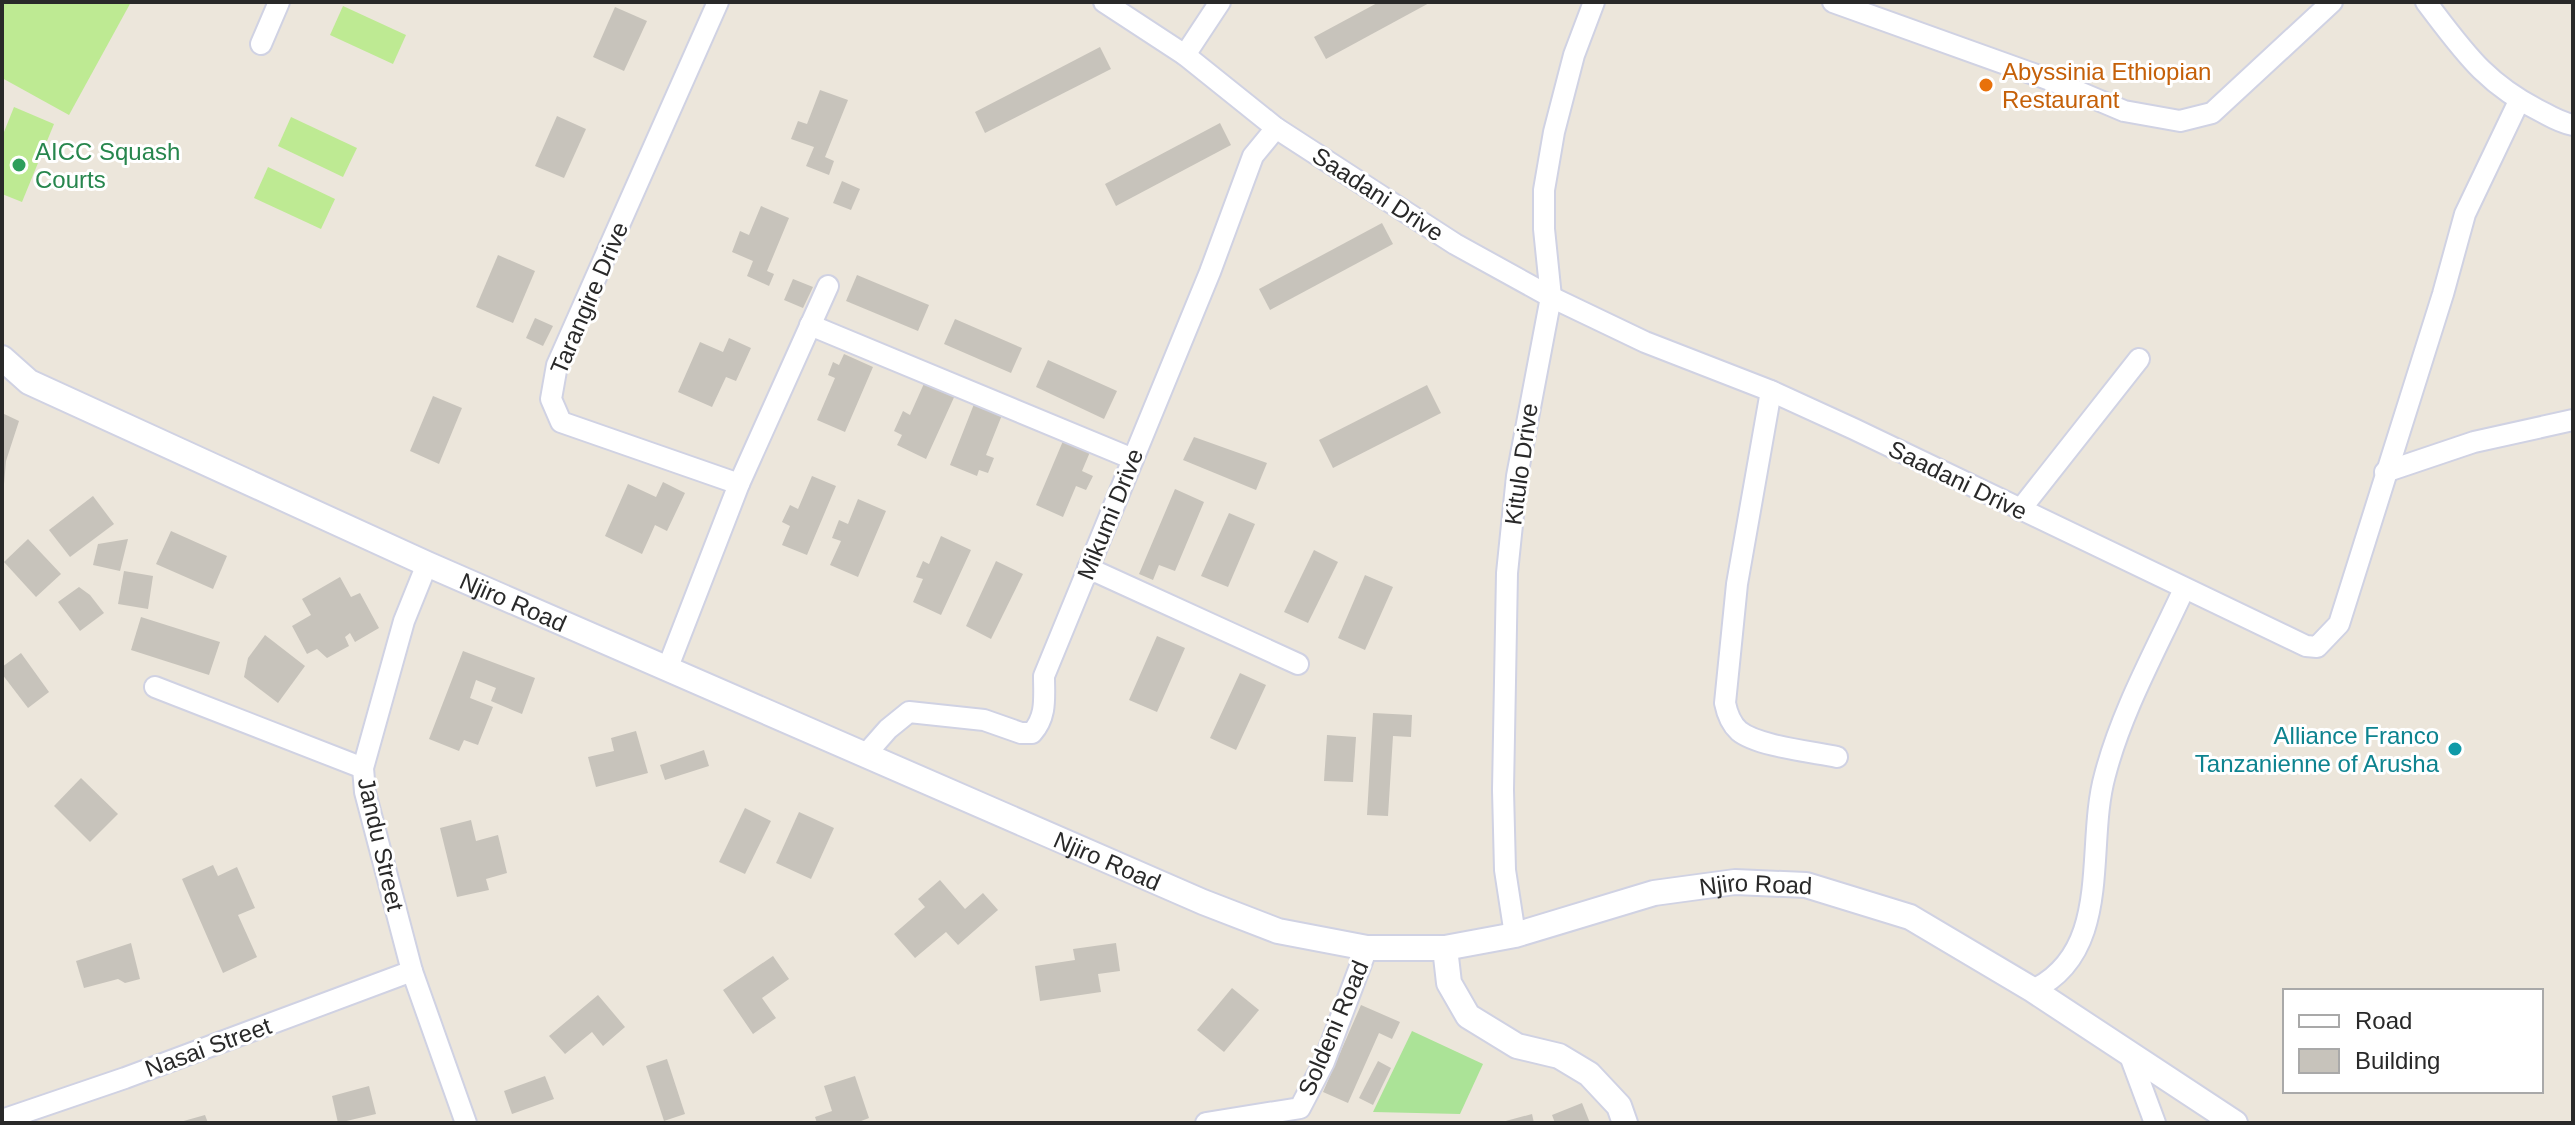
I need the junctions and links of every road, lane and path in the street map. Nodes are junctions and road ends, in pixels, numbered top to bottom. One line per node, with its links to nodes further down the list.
1 (279, 2): 9 (street)
2 (718, 2): 23 (street, Tarangire Drive)
3 (1104, 2): 10 (street, Saadani Drive)
4 (1220, 2): 10 (street)
5 (1594, 2): 15 (street, Kitulo Drive)
6 (1833, 2): 7 (street)
7 (2332, 2)
8 (2426, 2): 11 (street)
9 (261, 44)
10 (1185, 55): 13 (street, Saadani Drive)
11 (2519, 101): 12 (street); 22 (street, Saadani Drive)
12 (2573, 125)
13 (1276, 128): 15 (street, Saadani Drive); 21 (street, Mikumi Drive)
14 (828, 286): 16 (street)
15 (1551, 297): 19 (street, Saadani Drive); 34 (street, Kitulo Drive)
16 (810, 325): 21 (street); 23 (street)
17 (2, 358): 25 (street, Njiro Road)
18 (2139, 359): 24 (street)
19 (1771, 391): 24 (street, Saadani Drive); 32 (street)
20 (2573, 420): 22 (street)
21 (1133, 459): 26 (street, Mikumi Drive)
22 (2385, 472): 27 (street, Saadani Drive)
23 (739, 484): 29 (street)
24 (2020, 510): 27 (street, Saadani Drive)
25 (427, 564): 29 (street, Njiro Road); 33 (street, Jandu Street)
26 (1088, 568): 28 (street); 31 (street, Mikumi Drive)
27 (2184, 589): 38 (street)
28 (1298, 664)
29 (668, 667): 31 (street, Njiro Road)
30 (155, 687): 33 (street)
31 (866, 754): 35 (street, Njiro Road)
32 (1837, 757)
33 (363, 768): 37 (street, Jandu Street)
34 (1515, 935): 36 (street, Njiro Road); 38 (street, Njiro Road)
35 (1367, 948): 36 (street, Njiro Road); 40 (street, Soldeni Road)
36 (1445, 948): 44 (street)
37 (412, 971): 41 (street, Nasai Street); 42 (street, Jandu Street)
38 (2033, 990): 39 (street, Njiro Road)
39 (2129, 1053): 45 (street); 46 (street, Njiro Road)
40 (1301, 1116): 43 (street, Soldeni Road)
41 (2, 1120)
42 (466, 1123)
43 (1206, 1123)
44 (1625, 1123)
45 (2155, 1123)
46 (2235, 1123)

